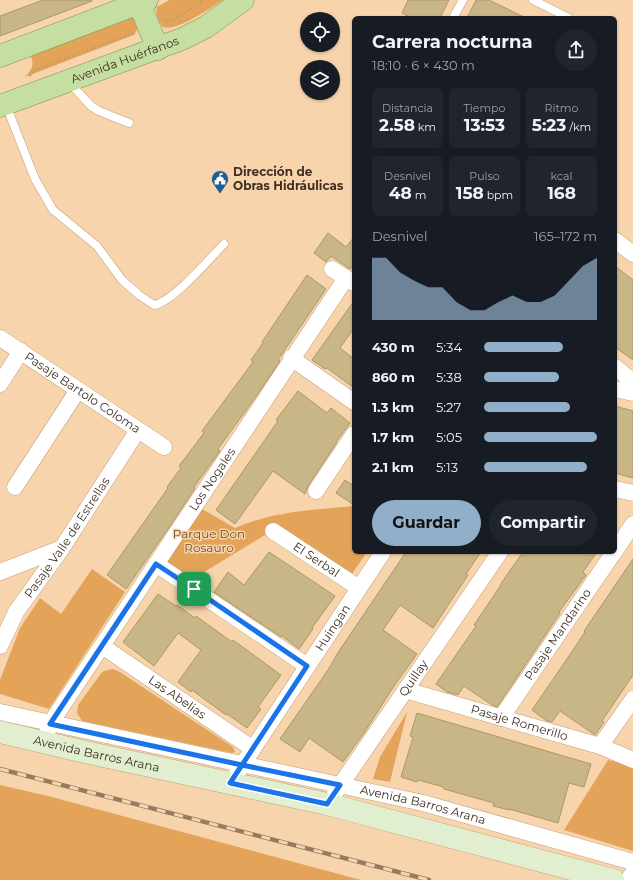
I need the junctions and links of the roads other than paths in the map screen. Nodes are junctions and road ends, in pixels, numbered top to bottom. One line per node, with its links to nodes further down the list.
1 (243, 0): 7 (main road, Avenida Huérfanos)
2 (463, 0): 5 (lane)
3 (533, 0): 6 (lane)
4 (143, 2): 7 (main road); 8 (main road)
5 (454, 16)
6 (565, 16)
7 (158, 49): 9 (main road, Avenida Huérfanos)
8 (0, 56)
9 (68, 81): 10 (main road, Avenida Huérfanos); 11 (lane)
10 (3, 105): 13 (lane)
11 (129, 123)
12 (617, 242): 14 (street)
13 (224, 244)
14 (633, 254)
15 (332, 269): 16 (street)
16 (350, 280): 19 (street, Los Nogales)
17 (0, 338): 18 (street, Pasaje Bartolo Coloma)
18 (21, 351): 22 (street); 24 (street, Pasaje Bartolo Coloma)
19 (291, 358): 26 (street); 41 (street, Los Nogales)
20 (617, 369): 21 (street)
21 (633, 382)
22 (0, 384)
23 (617, 389): 25 (street)
24 (78, 390): 27 (street, Pasaje Bartolo Coloma); 30 (street)
25 (633, 393)
26 (352, 401)
27 (138, 430): 29 (street, Pasaje Bartolo Coloma); 36 (street, Pasaje Valle de Estrellas)
28 (352, 437): 32 (street)
29 (164, 448)
30 (14, 487)
31 (617, 489): 33 (street)
32 (316, 491)
33 (633, 493)
34 (633, 524): 37 (street, Pasaje Mandarino)
35 (273, 531): 43 (street, El Serbal)
36 (62, 548): 42 (street); 44 (street, Pasaje Valle de Estrellas)
37 (617, 548)
38 (382, 554): 43 (street, Huingan)
39 (499, 554): 47 (street, Quillay)
40 (613, 554): 50 (street, Pasaje Mandarino)
41 (156, 564): 45 (street, Los Nogales); 46 (street)
42 (0, 572)
43 (359, 588): 46 (street, Huingan)
44 (0, 646)
45 (102, 646): 52 (street, Los Nogales); 54 (street, Las Abelias)
46 (307, 666): 54 (street, Huingan)
47 (405, 690): 50 (street, Pasaje Romerillo); 58 (street, Quillay)
48 (633, 699): 53 (street)
49 (0, 712): 52 (street, Avenida Barros Arana)
50 (501, 718): 53 (street, Pasaje Romerillo)
51 (0, 732): 52 (main road, Avenida Barros Arana)
52 (47, 733): 56 (street, Avenida Barros Arana); 57 (main road, Avenida Barros Arana)
53 (600, 746): 55 (street, Pasaje Romerillo)
54 (253, 749): 56 (street, Huingan)
55 (633, 760)
56 (242, 765): 57 (street, Huingan); 58 (street, Avenida Barros Arana)
57 (230, 783): 59 (main road, Avenida Barros Arana)
58 (340, 785): 59 (street, Quillay); 60 (street, Avenida Barros Arana)
59 (327, 804): 62 (main road, Avenida Barros Arana)
60 (633, 862)
61 (633, 873): 63 (street)
62 (613, 880)
63 (628, 880)

